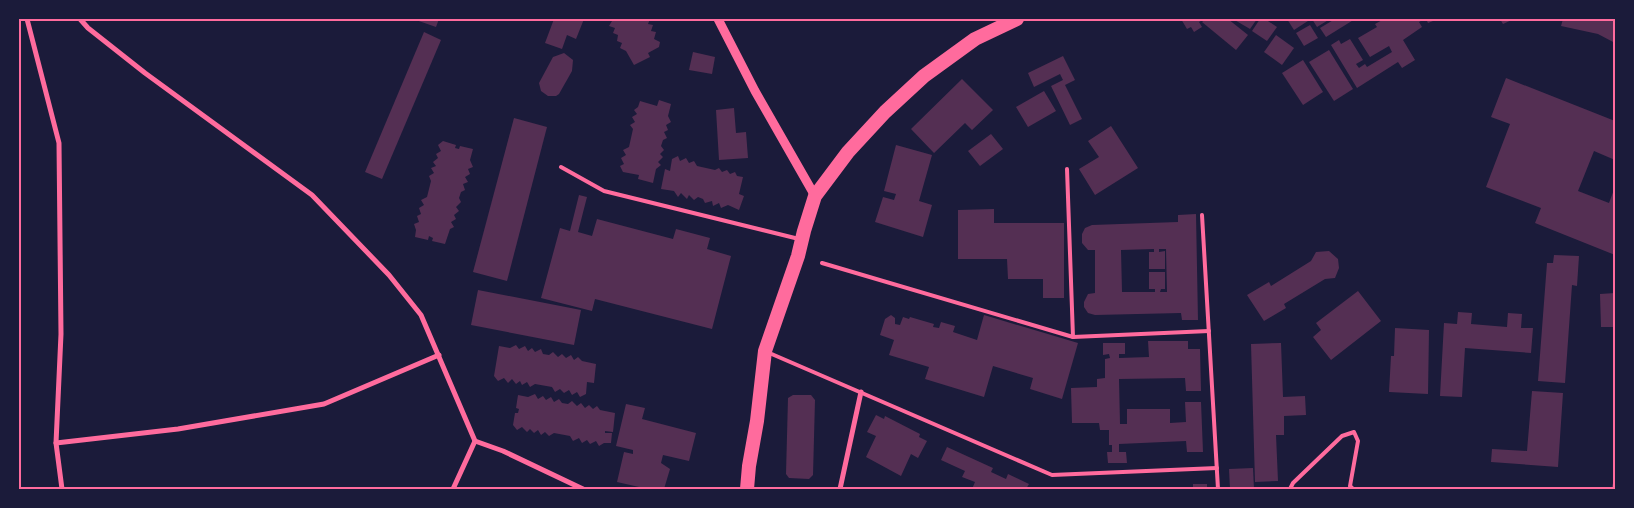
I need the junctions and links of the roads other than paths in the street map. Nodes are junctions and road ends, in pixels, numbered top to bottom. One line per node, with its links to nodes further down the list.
1 (27, 19): 17 (street)
2 (80, 19): 14 (street)
3 (718, 19): 7 (street)
4 (1017, 19): 7 (highway)
5 (561, 167): 9 (lane)
6 (1067, 169): 12 (lane)
7 (816, 196): 9 (highway)
8 (1202, 215): 11 (lane)
9 (802, 240): 13 (highway)
10 (822, 263): 12 (lane)
11 (1209, 331): 12 (lane); 18 (lane)
12 (1073, 337)
13 (765, 351): 15 (lane); 22 (highway)
14 (439, 355): 16 (street); 17 (street)
15 (861, 392): 18 (lane); 23 (street)
16 (475, 441): 20 (street); 21 (street)
17 (56, 443): 19 (street)
18 (1217, 468): 24 (lane)
19 (62, 489)
20 (453, 489)
21 (583, 489)
22 (747, 489)
23 (840, 489)
24 (1218, 489)
25 (1290, 489): 26 (lane)
26 (1353, 489)

